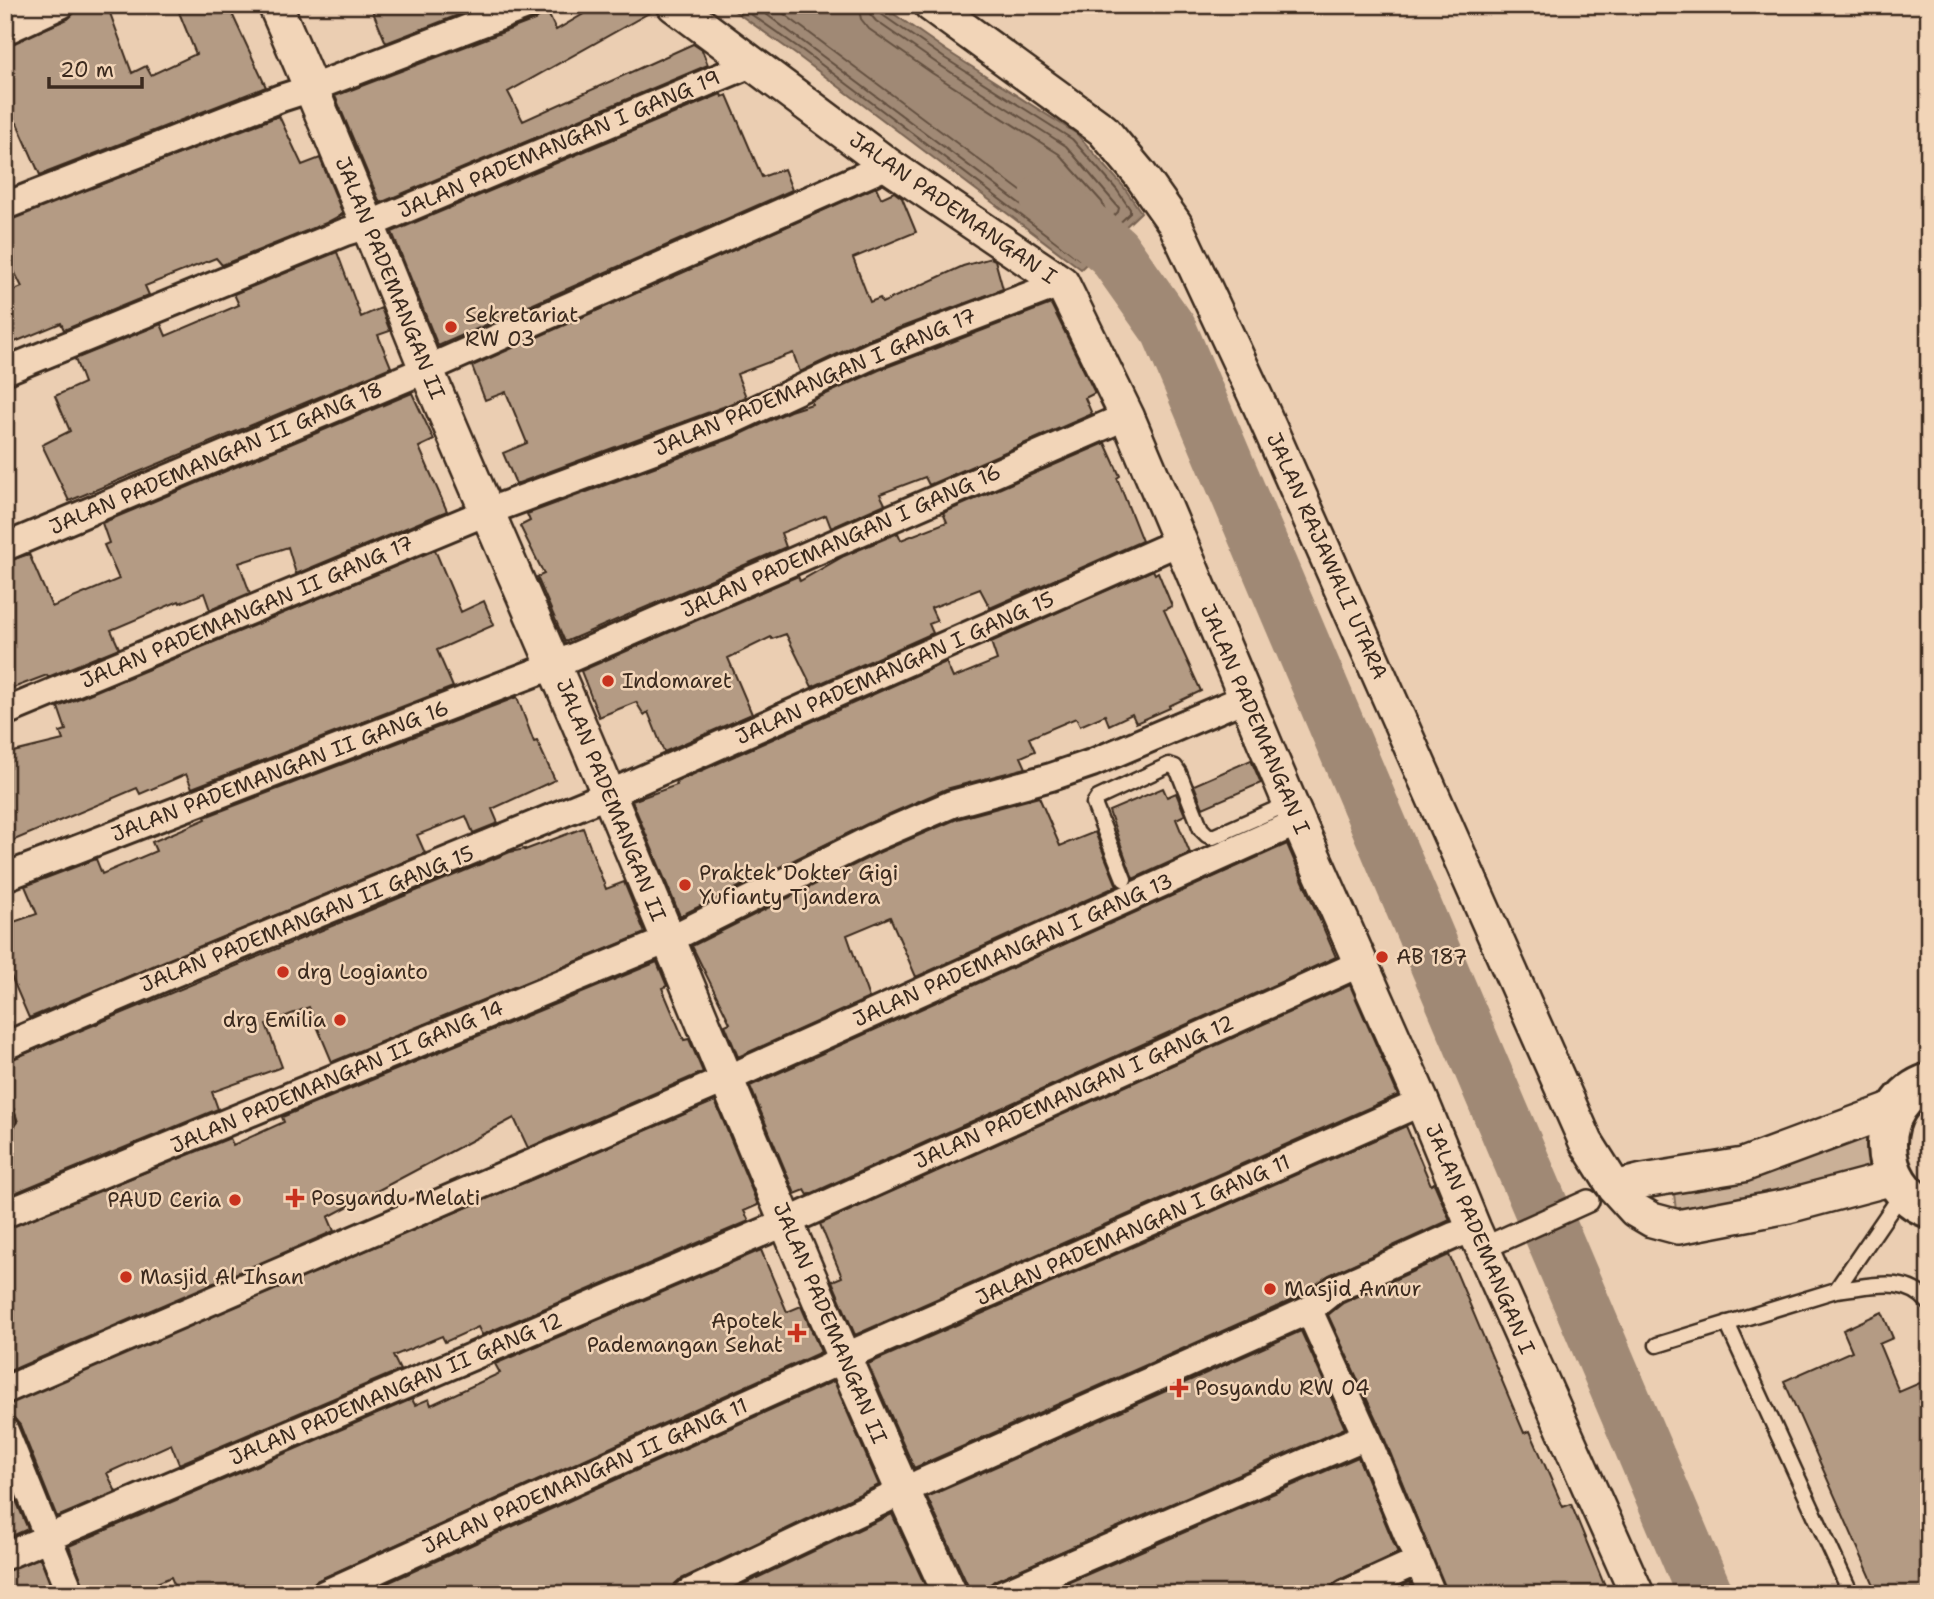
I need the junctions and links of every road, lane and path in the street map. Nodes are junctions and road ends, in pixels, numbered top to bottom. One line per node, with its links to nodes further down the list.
1 (61, 5): 6 (street)
2 (275, 5): 8 (street, JALAN PADEMANGAN II)
3 (529, 5): 8 (street)
4 (674, 5): 7 (street, JALAN PADEMANGAN I)
5 (931, 5): 34 (street, JALAN RAJAWALI UTARA)
6 (5, 31)
7 (751, 64): 9 (street, JALAN PADEMANGAN I); 11 (street, JALAN PADEMANGAN I GANG 19)
8 (312, 88): 10 (street); 11 (street, JALAN PADEMANGAN II)
9 (888, 165): 12 (street, JALAN PADEMANGAN I); 13 (street, JALAN PADEMANGAN II GANG 18)
10 (5, 206)
11 (368, 225): 13 (street, JALAN PADEMANGAN II); 14 (street, JALAN PADEMANGAN I GANG 19)
12 (1062, 283): 15 (street, JALAN PADEMANGAN I); 16 (street, JALAN PADEMANGAN I GANG 17)
13 (427, 369): 16 (street, JALAN PADEMANGAN II); 18 (street, JALAN PADEMANGAN II GANG 18)
14 (5, 371)
15 (1127, 416): 17 (street, JALAN PADEMANGAN I); 19 (street, JALAN PADEMANGAN I GANG 16)
16 (489, 511): 19 (street, JALAN PADEMANGAN II); 21 (street, JALAN PADEMANGAN II GANG 17)
17 (1181, 541): 20 (street, JALAN PADEMANGAN I); 22 (street, JALAN PADEMANGAN I GANG 15)
18 (5, 547)
19 (544, 669): 22 (street, JALAN PADEMANGAN II); 24 (street, JALAN PADEMANGAN II GANG 16)
20 (1245, 698): 23 (street, JALAN PADEMANGAN I); 26 (street, JALAN PADEMANGAN II GANG 14)
21 (5, 712)
22 (609, 794): 26 (street, JALAN PADEMANGAN II); 28 (street, JALAN PADEMANGAN II GANG 15)
23 (1294, 812): 25 (lane); 27 (street, JALAN PADEMANGAN I); 29 (street, JALAN PADEMANGAN I GANG 13)
24 (5, 877)
25 (1124, 879)
26 (668, 940): 29 (street, JALAN PADEMANGAN II); 35 (street, JALAN PADEMANGAN II GANG 14)
27 (1361, 962): 31 (street, JALAN PADEMANGAN I); 36 (street, JALAN PADEMANGAN I GANG 12)
28 (5, 1046)
29 (727, 1079): 36 (street, JALAN PADEMANGAN II); 45 (street, JALAN PADEMANGAN I GANG 13)
30 (1920, 1088): 32 (street); 33 (main road)
31 (1422, 1102): 38 (street, JALAN PADEMANGAN I); 44 (street, JALAN PADEMANGAN I GANG 11)
32 (1672, 1177): 34 (street); 37 (street)
33 (1908, 1193): 37 (street, JALAN RAJAWALI UTARA); 39 (lane)
34 (1594, 1198): 37 (street, JALAN RAJAWALI UTARA); 38 (street)
35 (5, 1214)
36 (787, 1222): 44 (street, JALAN PADEMANGAN II); 49 (street, JALAN PADEMANGAN II GANG 12)
37 (1678, 1227)
38 (1490, 1237): 41 (street); 59 (street, JALAN PADEMANGAN I)
39 (1836, 1290): 40 (lane); 42 (lane)
40 (1929, 1303)
41 (1309, 1310): 47 (street); 48 (street)
42 (1727, 1323): 43 (lane); 60 (lane)
43 (1657, 1345)
44 (844, 1357): 48 (street, JALAN PADEMANGAN II); 53 (street, JALAN PADEMANGAN II GANG 11)
45 (5, 1390)
46 (5, 1431): 49 (street)
47 (1366, 1436): 51 (street); 56 (street)
48 (903, 1492): 54 (street); 55 (street, JALAN PADEMANGAN II)
49 (47, 1538): 50 (street, JALAN PADEMANGAN II GANG 12); 52 (street)
50 (5, 1556)
51 (1419, 1560): 57 (street); 58 (street)
52 (71, 1594)
53 (324, 1594)
54 (686, 1594)
55 (950, 1594)
56 (1002, 1594)
57 (1345, 1594)
58 (1432, 1594)
59 (1636, 1594)
60 (1851, 1594)

